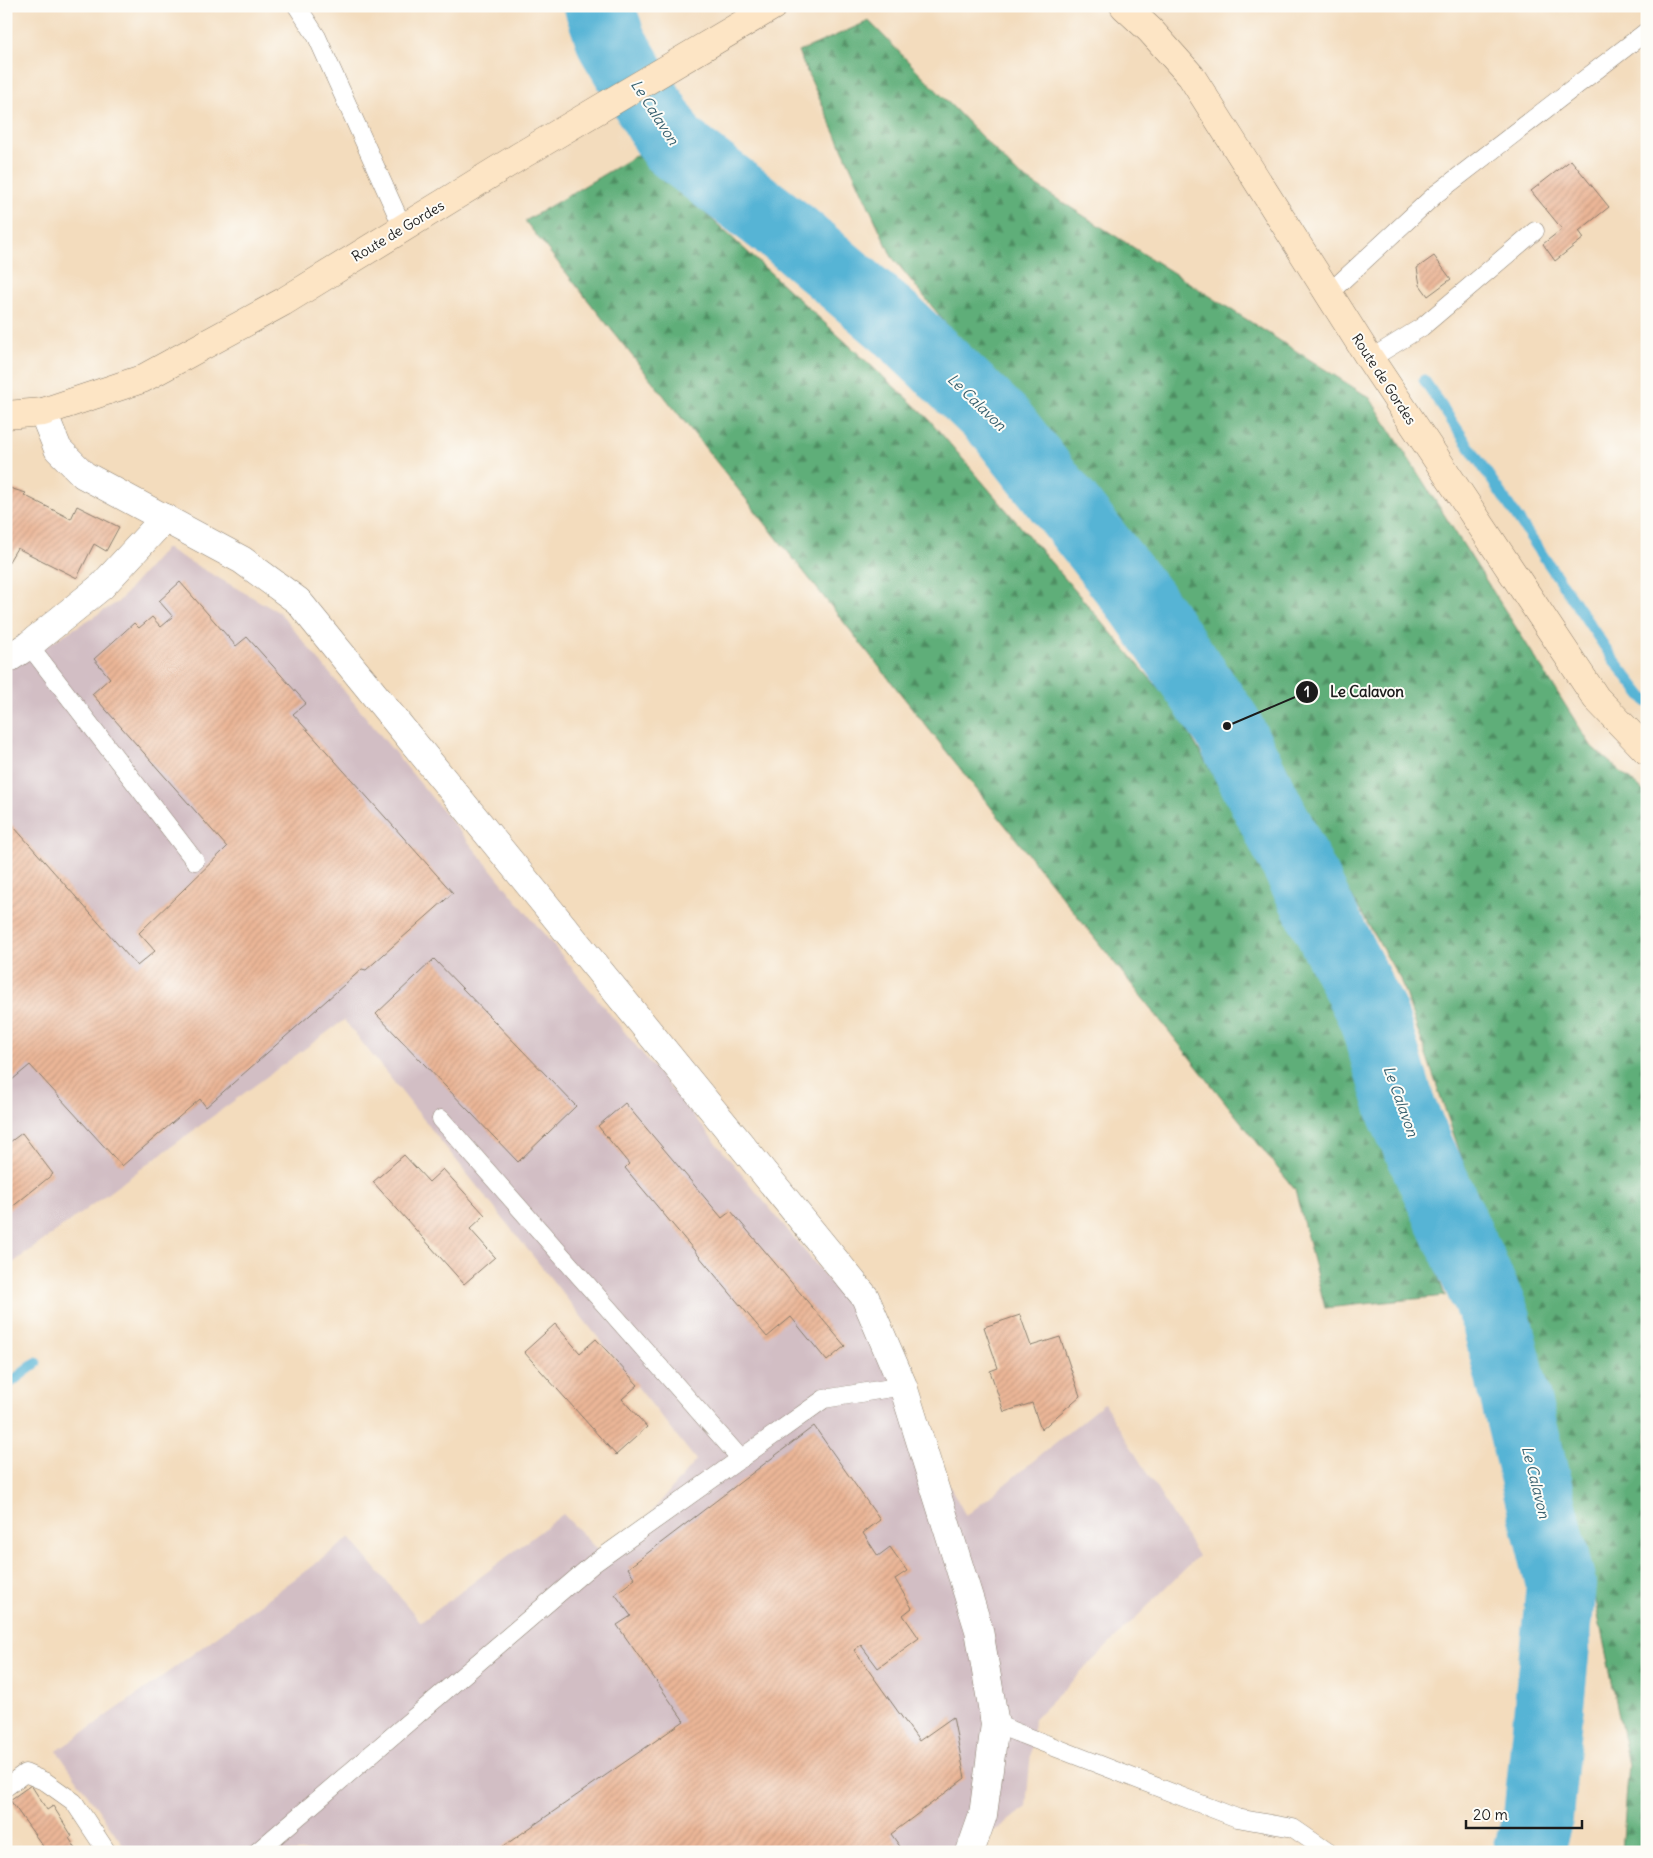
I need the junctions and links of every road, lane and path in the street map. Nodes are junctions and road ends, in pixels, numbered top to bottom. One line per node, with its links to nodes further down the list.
1 (297, 6): 5 (lane)
2 (773, 6): 5 (street, Route de Gordes)
3 (1124, 6): 7 (street, Route de Gordes)
4 (1647, 31): 7 (lane)
5 (403, 228): 9 (street, Route de Gordes)
6 (1536, 231): 8 (lane)
7 (1330, 293): 8 (street, Route de Gordes)
8 (1370, 359): 14 (street, Route de Gordes)
9 (44, 412): 10 (street, Route de Gordes); 11 (street)
10 (6, 415)
11 (165, 518): 12 (street); 17 (street)
12 (29, 645): 13 (street); 15 (lane)
13 (6, 660)
14 (1647, 751)
15 (195, 861)
16 (440, 1119): 18 (lane)
17 (903, 1386): 18 (lane); 19 (street)
18 (741, 1459): 22 (lane)
19 (995, 1724): 23 (street); 24 (lane)
20 (6, 1787): 21 (lane)
21 (107, 1852)
22 (257, 1852)
23 (970, 1852)
24 (1328, 1852)

